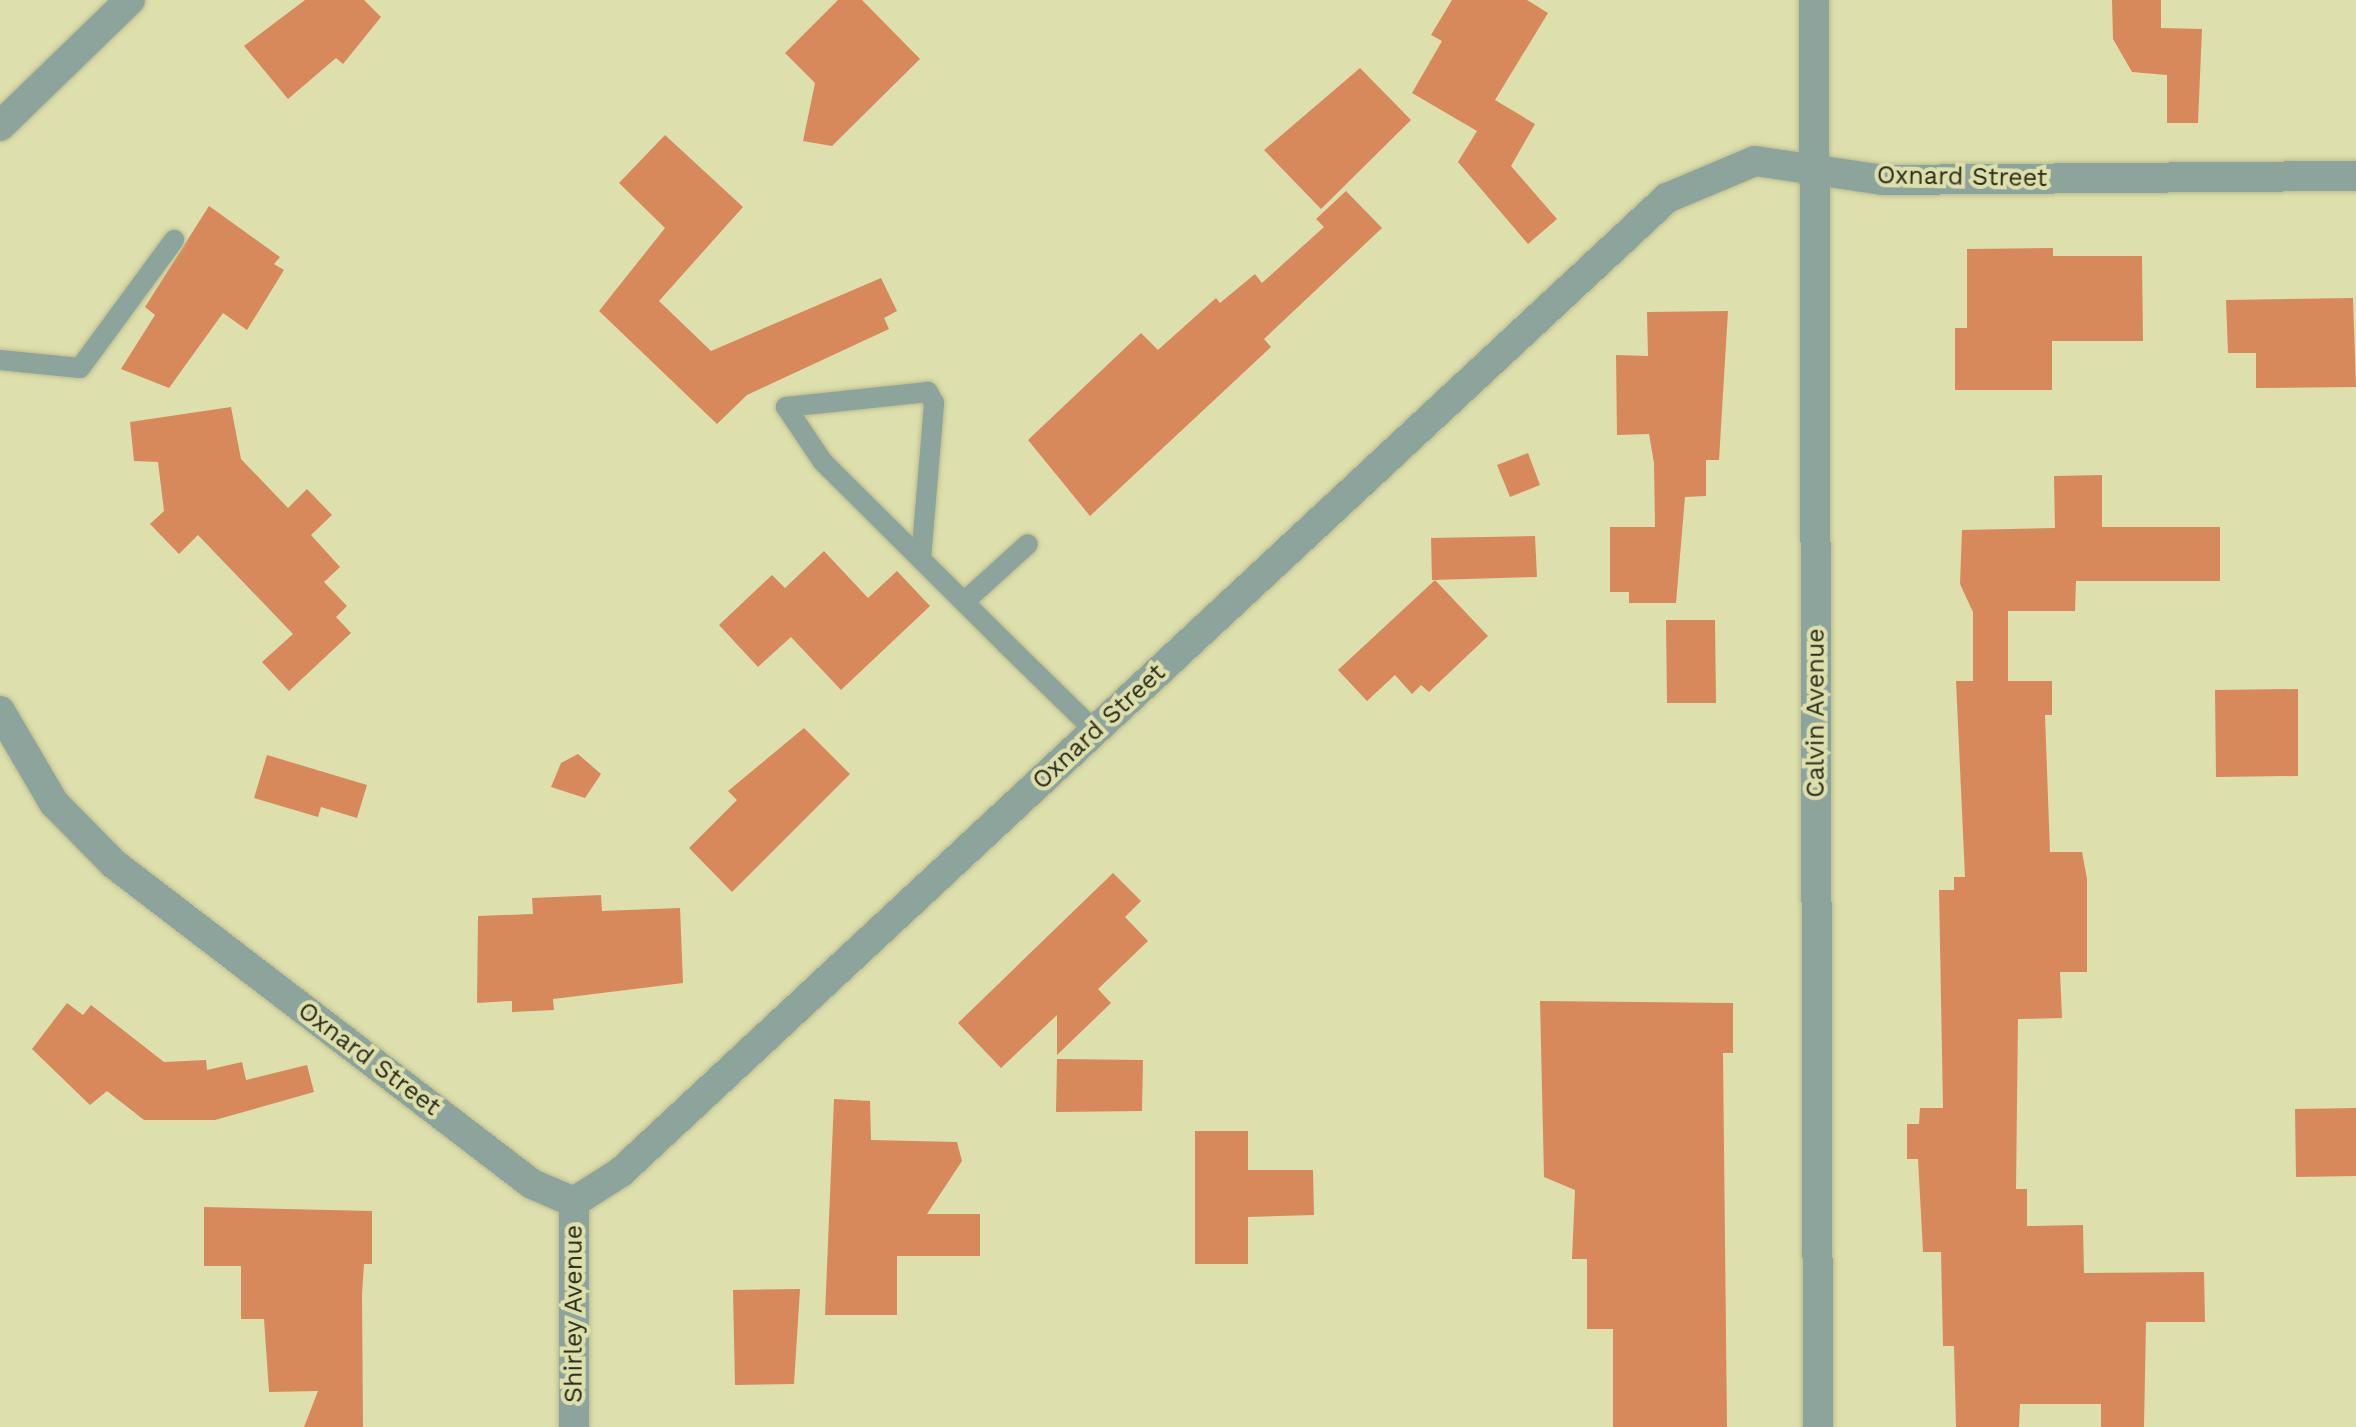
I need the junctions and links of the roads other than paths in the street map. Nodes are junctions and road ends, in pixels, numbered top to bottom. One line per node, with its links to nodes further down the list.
1 (130, 0): 3 (street)
2 (1814, 0): 4 (street, Calvin Avenue)
3 (0, 126)
4 (1811, 164): 5 (street, Oxnard Street); 12 (street, Oxnard Street); 15 (street, Calvin Avenue)
5 (2356, 176)
6 (174, 240): 7 (lane)
7 (0, 360)
8 (1028, 544): 10 (lane)
9 (921, 560): 9 (lane); 10 (lane)
10 (964, 602): 12 (lane)
11 (0, 711): 13 (street, Oxnard Street)
12 (1095, 731): 13 (street, Oxnard Street)
13 (574, 1202): 14 (street, Shirley Avenue)
14 (574, 1427)
15 (1818, 1427)

